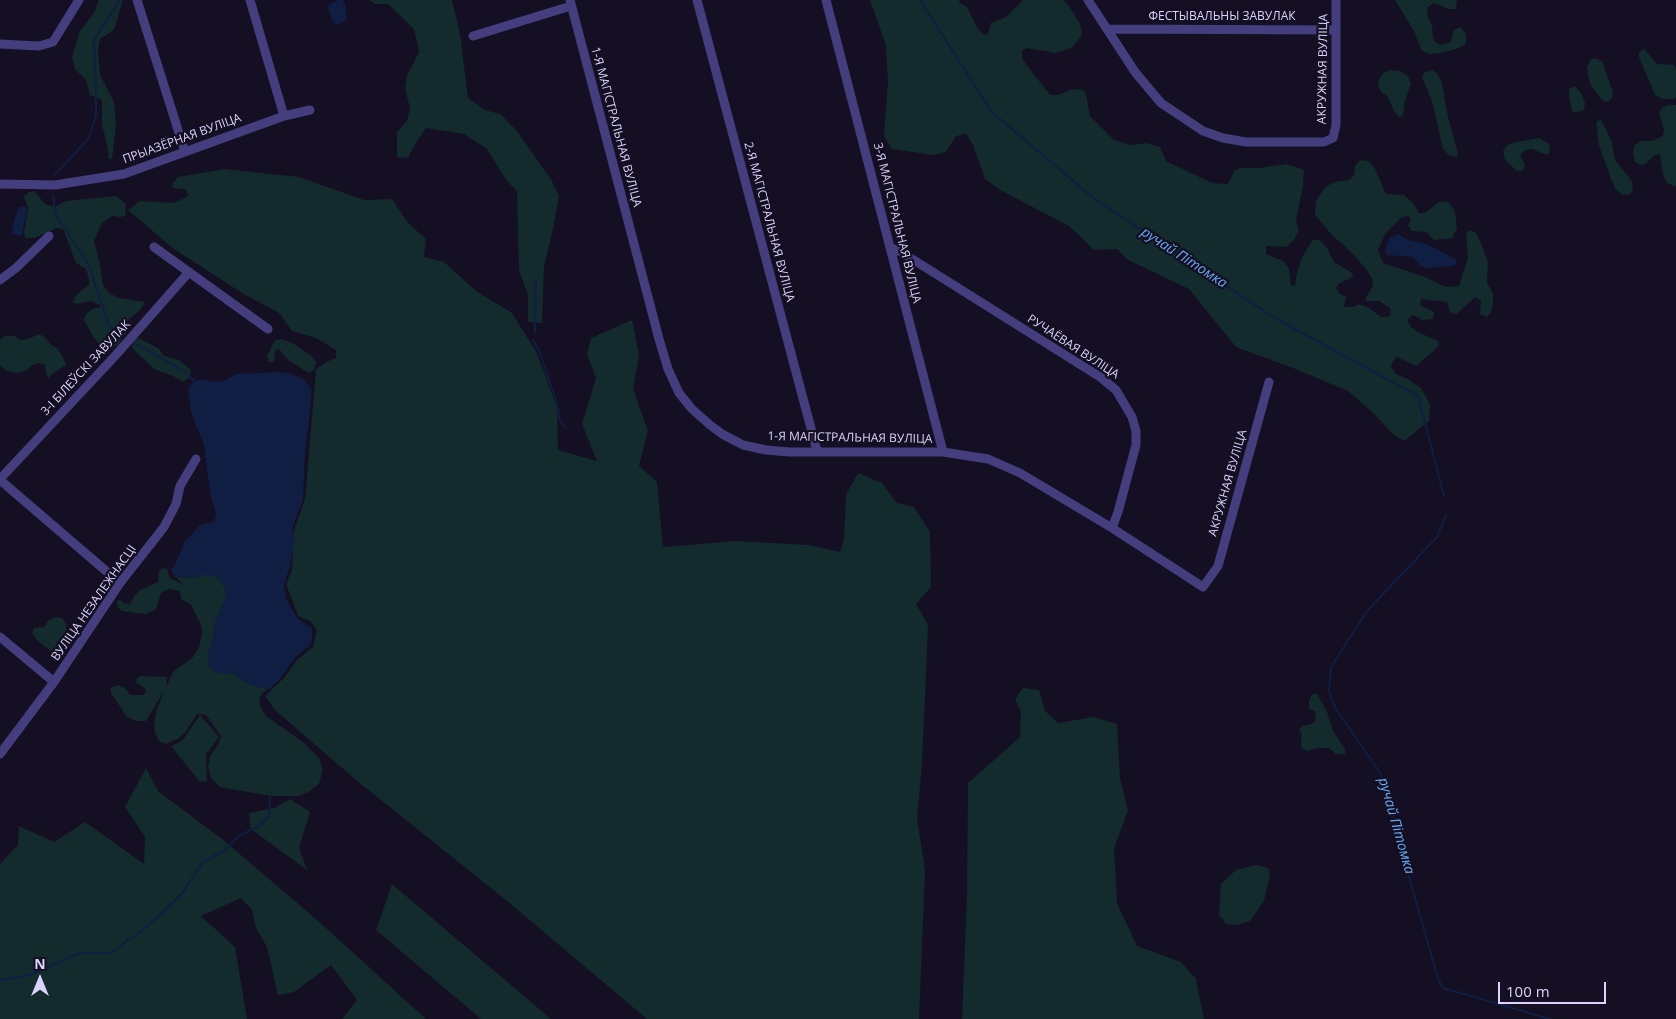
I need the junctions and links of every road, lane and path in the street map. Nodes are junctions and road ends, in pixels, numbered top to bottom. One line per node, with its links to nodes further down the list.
1 (79, 0): 12 (street)
2 (137, 0): 15 (street)
3 (250, 0): 14 (street)
4 (697, 0): 24 (street, 2-Я МАГІСТРАЛЬНАЯ ВУЛІЦА)
5 (826, 0): 19 (street, 3-Я МАГІСТРАЛЬНАЯ ВУЛІЦА)
6 (1088, 0): 9 (street)
7 (1336, 0): 10 (street, АКРУЖНАЯ ВУЛІЦА)
8 (571, 3): 11 (street); 24 (street, 1-Я МАГІСТРАЛЬНАЯ ВУЛІЦА)
9 (1108, 29): 10 (street, ФЕСТЫВАЛЬНЫ ЗАВУЛАК); 10 (street, АКРУЖНАЯ ВУЛІЦА)
10 (1336, 30)
11 (473, 36)
12 (0, 44)
13 (310, 110): 14 (street, ПРЫАЗЁРНАЯ ВУЛІЦА)
14 (284, 116): 15 (street, ПРЫАЗЁРНАЯ ВУЛІЦА)
15 (184, 152): 16 (street, ПРЫАЗЁРНАЯ ВУЛІЦА)
16 (1, 184)
17 (49, 236): 21 (street)
18 (154, 247): 20 (street)
19 (891, 248): 25 (street, 3-Я МАГІСТРАЛЬНАЯ ВУЛІЦА); 28 (street, РУЧАЁВАЯ ВУЛІЦА)
20 (189, 272): 22 (street); 27 (street, 3-І БІЛЕЎСКІ ЗАВУЛАК)
21 (0, 280)
22 (268, 329)
23 (1269, 382): 30 (street, АКРУЖНАЯ ВУЛІЦА)
24 (817, 451): 25 (street, 1-Я МАГІСТРАЛЬНАЯ ВУЛІЦА)
25 (943, 452): 28 (street, 1-Я МАГІСТРАЛЬНАЯ ВУЛІЦА)
26 (196, 459): 29 (street, ВУЛІЦА НЕЗАЛЕЖНАСЦІ)
27 (0, 479): 29 (street)
28 (1112, 528): 30 (street, 1-Я МАГІСТРАЛЬНАЯ ВУЛІЦА)
29 (120, 583): 32 (street, ВУЛІЦА НЕЗАЛЕЖНАСЦІ)
30 (1203, 587)
31 (0, 637): 32 (street)
32 (54, 682): 33 (street, ВУЛІЦА НЕЗАЛЕЖНАСЦІ)
33 (0, 754)

